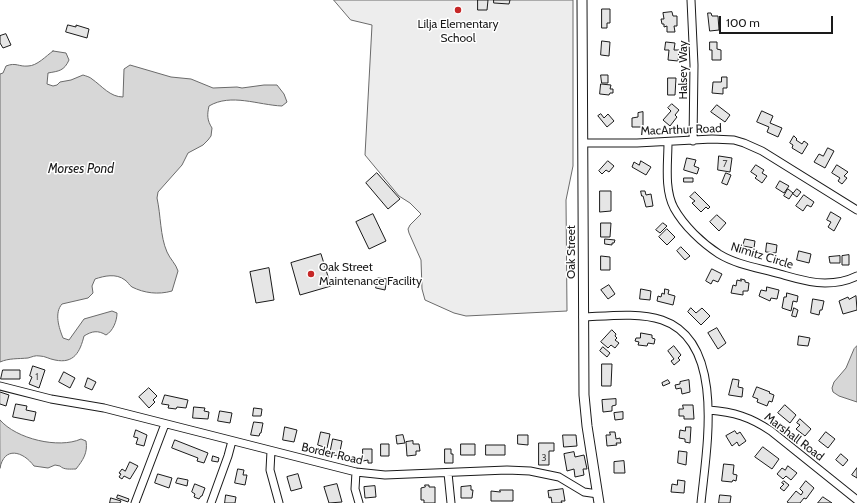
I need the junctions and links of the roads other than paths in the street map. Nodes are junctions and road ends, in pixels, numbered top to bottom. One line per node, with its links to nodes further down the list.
1 (582, 0): 5 (street, Oak Street)
2 (691, 0): 3 (street, Halsey Way)
3 (693, 140): 4 (street, MacArthur Road); 6 (street, MacArthur Road)
4 (668, 142): 5 (street, MacArthur Road); 7 (street, Nimitz Circle)
5 (583, 144): 8 (street, Oak Street)
6 (857, 210)
7 (857, 276)
8 (583, 317): 10 (street); 16 (street, Oak Street)
9 (0, 386): 11 (street, Border Road)
10 (709, 410): 17 (street, Marshall Road); 23 (street)
11 (165, 424): 12 (street, Border Road); 18 (street)
12 (232, 441): 13 (street, Border Road); 19 (street)
13 (271, 451): 14 (street, Border Road); 20 (street)
14 (356, 472): 15 (street, Border Road); 21 (street)
15 (448, 473): 16 (street, Border Road); 22 (street)
16 (599, 499)
17 (857, 500)
18 (135, 503)
19 (211, 503)
20 (280, 503)
21 (359, 503)
22 (451, 503)
23 (701, 503)

